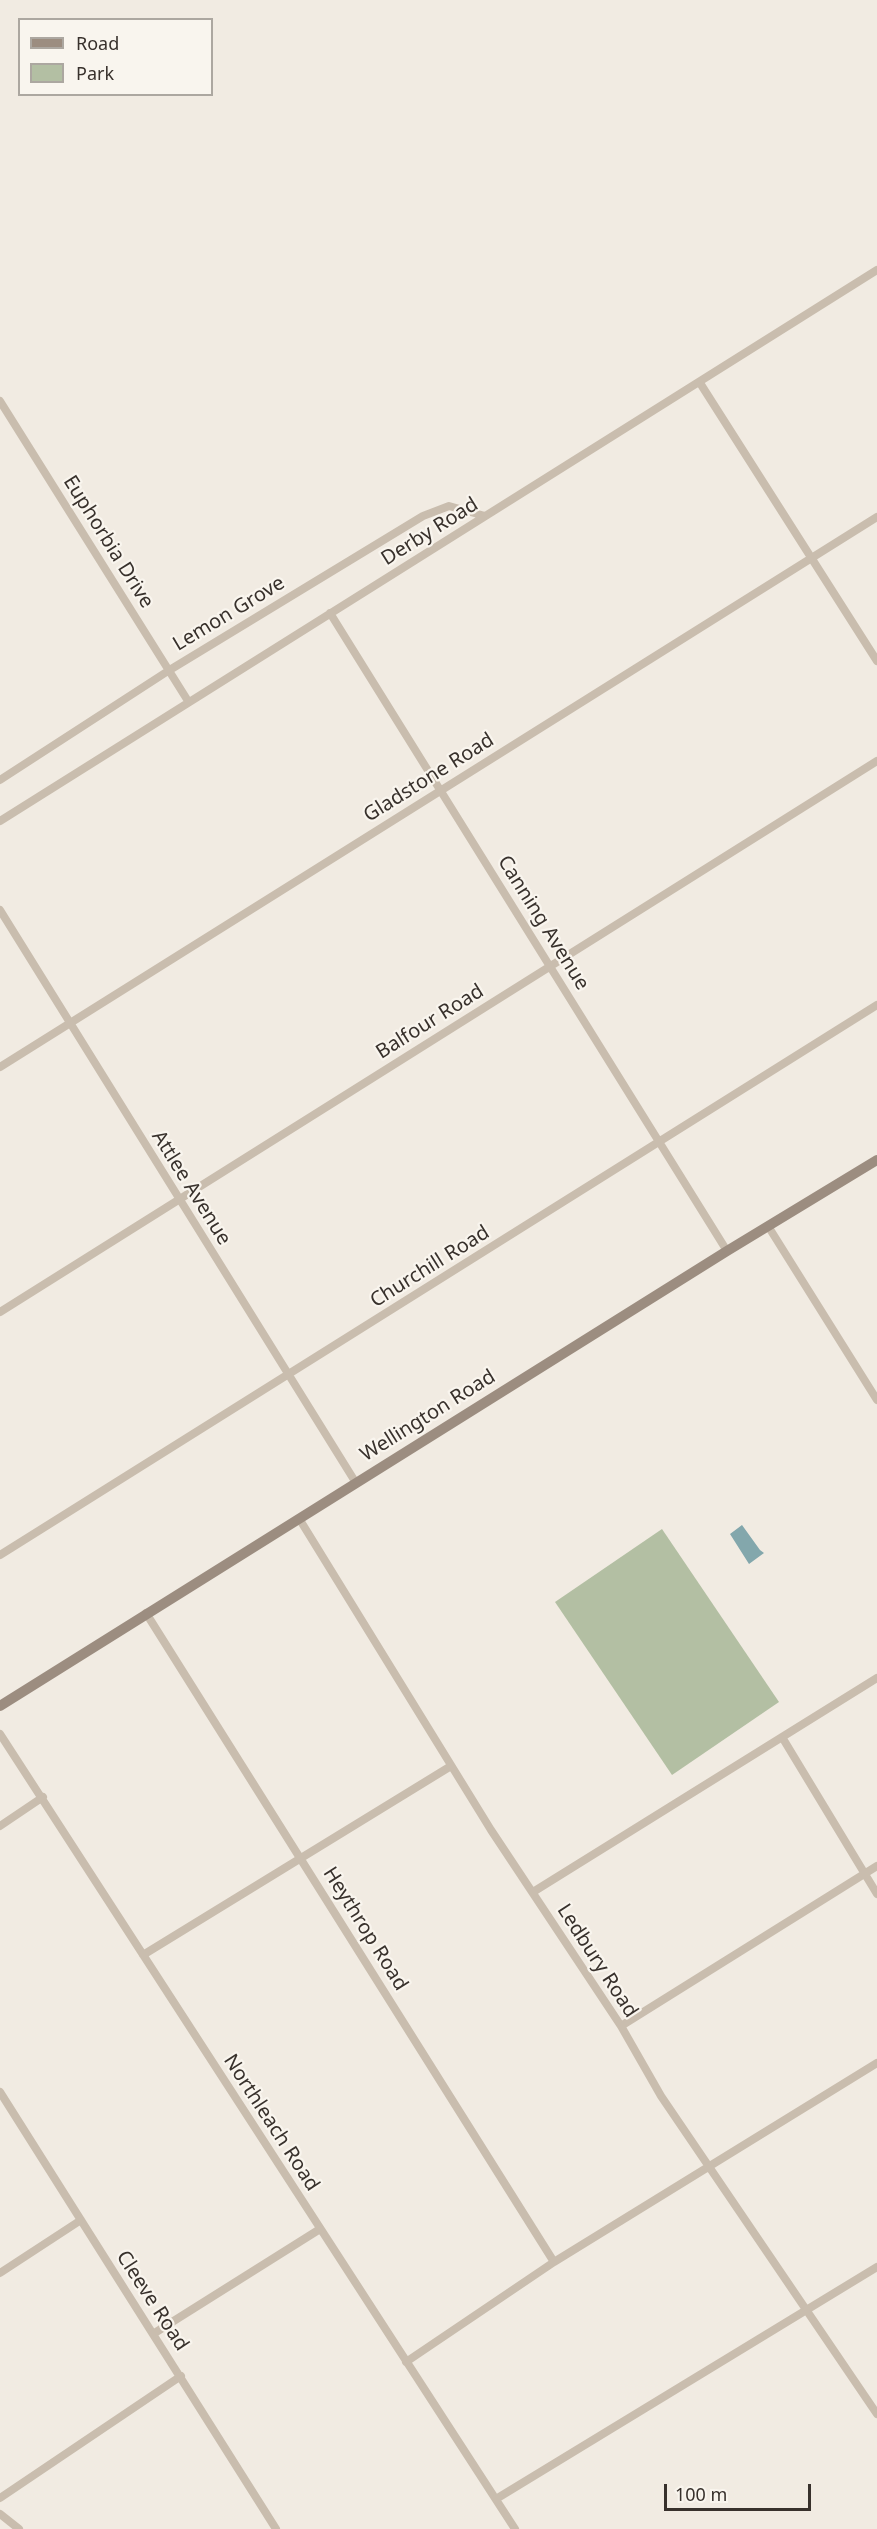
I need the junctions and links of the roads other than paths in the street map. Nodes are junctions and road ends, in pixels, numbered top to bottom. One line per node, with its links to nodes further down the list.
1 (877, 270): 2 (street, Derby Road)
2 (700, 383): 4 (street, Derby Road); 6 (street)
3 (0, 401): 9 (street, Euphorbia Drive)
4 (485, 516): 7 (street, Derby Road); 9 (street, Lemon Grove)
5 (877, 518): 6 (street, Gladstone Road)
6 (811, 559): 8 (street); 13 (street, Gladstone Road)
7 (330, 613): 10 (street, Derby Road); 13 (street, Canning Avenue)
8 (877, 661)
9 (168, 671): 10 (street, Euphorbia Drive); 12 (street, Lemon Grove)
10 (188, 701): 14 (street, Derby Road)
11 (877, 761): 16 (street, Balfour Road)
12 (0, 780)
13 (440, 790): 16 (street, Canning Avenue); 18 (street, Gladstone Road)
14 (0, 821)
15 (0, 910): 18 (street, Attlee Avenue)
16 (551, 966): 20 (street, Canning Avenue); 22 (street, Balfour Road)
17 (877, 1005): 20 (street, Churchill Road)
18 (70, 1023): 19 (street, Gladstone Road); 22 (street, Attlee Avenue)
19 (0, 1067)
20 (660, 1142): 24 (street, Canning Avenue); 26 (street, Churchill Road)
21 (877, 1160): 23 (main road, Wellington Road)
22 (178, 1200): 25 (street, Balfour Road); 26 (street, Attlee Avenue)
23 (768, 1226): 24 (main road, Wellington Road); 27 (street)
24 (727, 1251): 28 (main road, Wellington Road)
25 (0, 1312)
26 (288, 1375): 28 (street, Attlee Avenue); 30 (street, Churchill Road)
27 (877, 1400)
28 (356, 1483): 29 (main road, Wellington Road)
29 (300, 1520): 31 (main road, Wellington Road); 36 (street, Ledbury Road)
30 (0, 1555)
31 (146, 1613): 33 (main road, Wellington Road); 39 (street, Heythrop Road)
32 (877, 1678): 35 (street)
33 (0, 1706)
34 (0, 1734): 37 (street, Northleach Road)
35 (782, 1737): 41 (street); 42 (street)
36 (451, 1766): 39 (street); 42 (street, Ledbury Road)
37 (43, 1797): 38 (street); 44 (street, Northleach Road)
38 (0, 1826)
39 (302, 1858): 44 (street); 51 (street, Heythrop Road)
40 (877, 1866): 41 (street)
41 (864, 1874): 43 (street); 45 (street)
42 (533, 1892): 45 (street, Ledbury Road)
43 (877, 1894)
44 (143, 1955): 50 (street, Northleach Road)
45 (621, 2026): 48 (street, Ledbury Road)
46 (877, 2063): 48 (street)
47 (0, 2091): 49 (street, Cleeve Road)
48 (709, 2167): 51 (street); 54 (street, Ledbury Road)
49 (81, 2220): 53 (street); 55 (street, Cleeve Road)
50 (320, 2229): 55 (street); 56 (street, Northleach Road)
51 (554, 2262): 56 (street)
52 (877, 2267): 54 (street)
53 (0, 2273)
54 (808, 2310): 58 (street, Ledbury Road); 60 (street)
55 (153, 2334): 57 (street, Cleeve Road)
56 (406, 2362): 60 (street, Northleach Road)
57 (182, 2376): 59 (street); 63 (street, Cleeve Road)
58 (877, 2414)
59 (0, 2498)
60 (496, 2499): 64 (street, Northleach Road)
61 (0, 2514): 62 (street)
62 (20, 2529)
63 (276, 2529)
64 (515, 2529)

